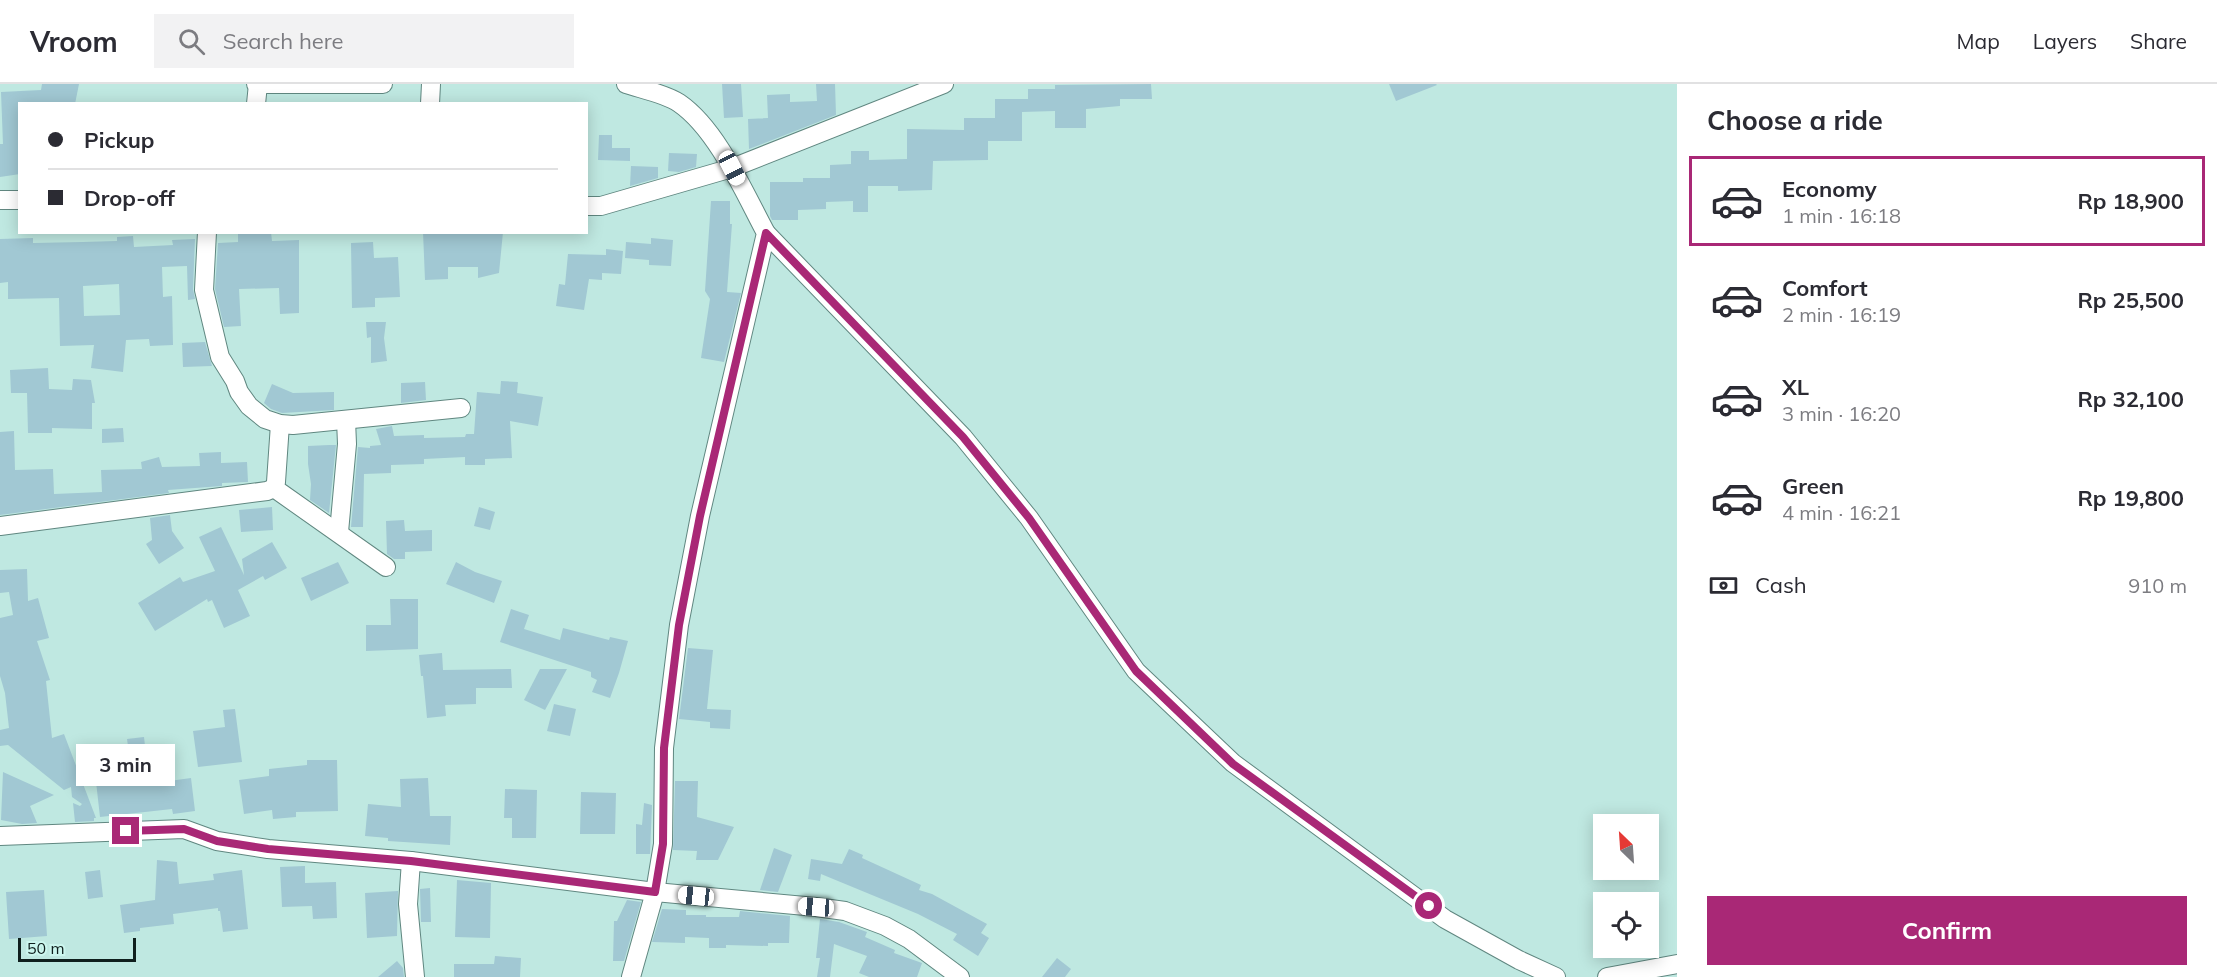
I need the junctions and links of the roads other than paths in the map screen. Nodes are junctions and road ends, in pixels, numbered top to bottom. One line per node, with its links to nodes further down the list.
1 (257, 84): 5 (street); 6 (street)
2 (383, 84): 5 (street)
3 (626, 84): 7 (street)
4 (944, 84): 7 (street)
5 (282, 85)
6 (256, 102)
7 (732, 168): 10 (street); 11 (street)
8 (0, 200): 9 (street)
9 (18, 201)
10 (588, 206)
11 (766, 233): 22 (street); 27 (street)
12 (207, 234): 15 (street)
13 (461, 408): 14 (street)
14 (346, 420): 15 (street); 18 (street)
15 (280, 424): 16 (street)
16 (274, 488): 17 (street); 18 (street)
17 (0, 526)
18 (339, 532): 19 (street)
19 (386, 567)
20 (0, 836): 21 (street)
21 (411, 861): 22 (street); 24 (street)
22 (655, 892): 25 (street); 26 (street)
23 (1677, 964): 28 (street)
24 (415, 977)
25 (631, 977)
26 (960, 977)
27 (1556, 977)
28 (1607, 977)

